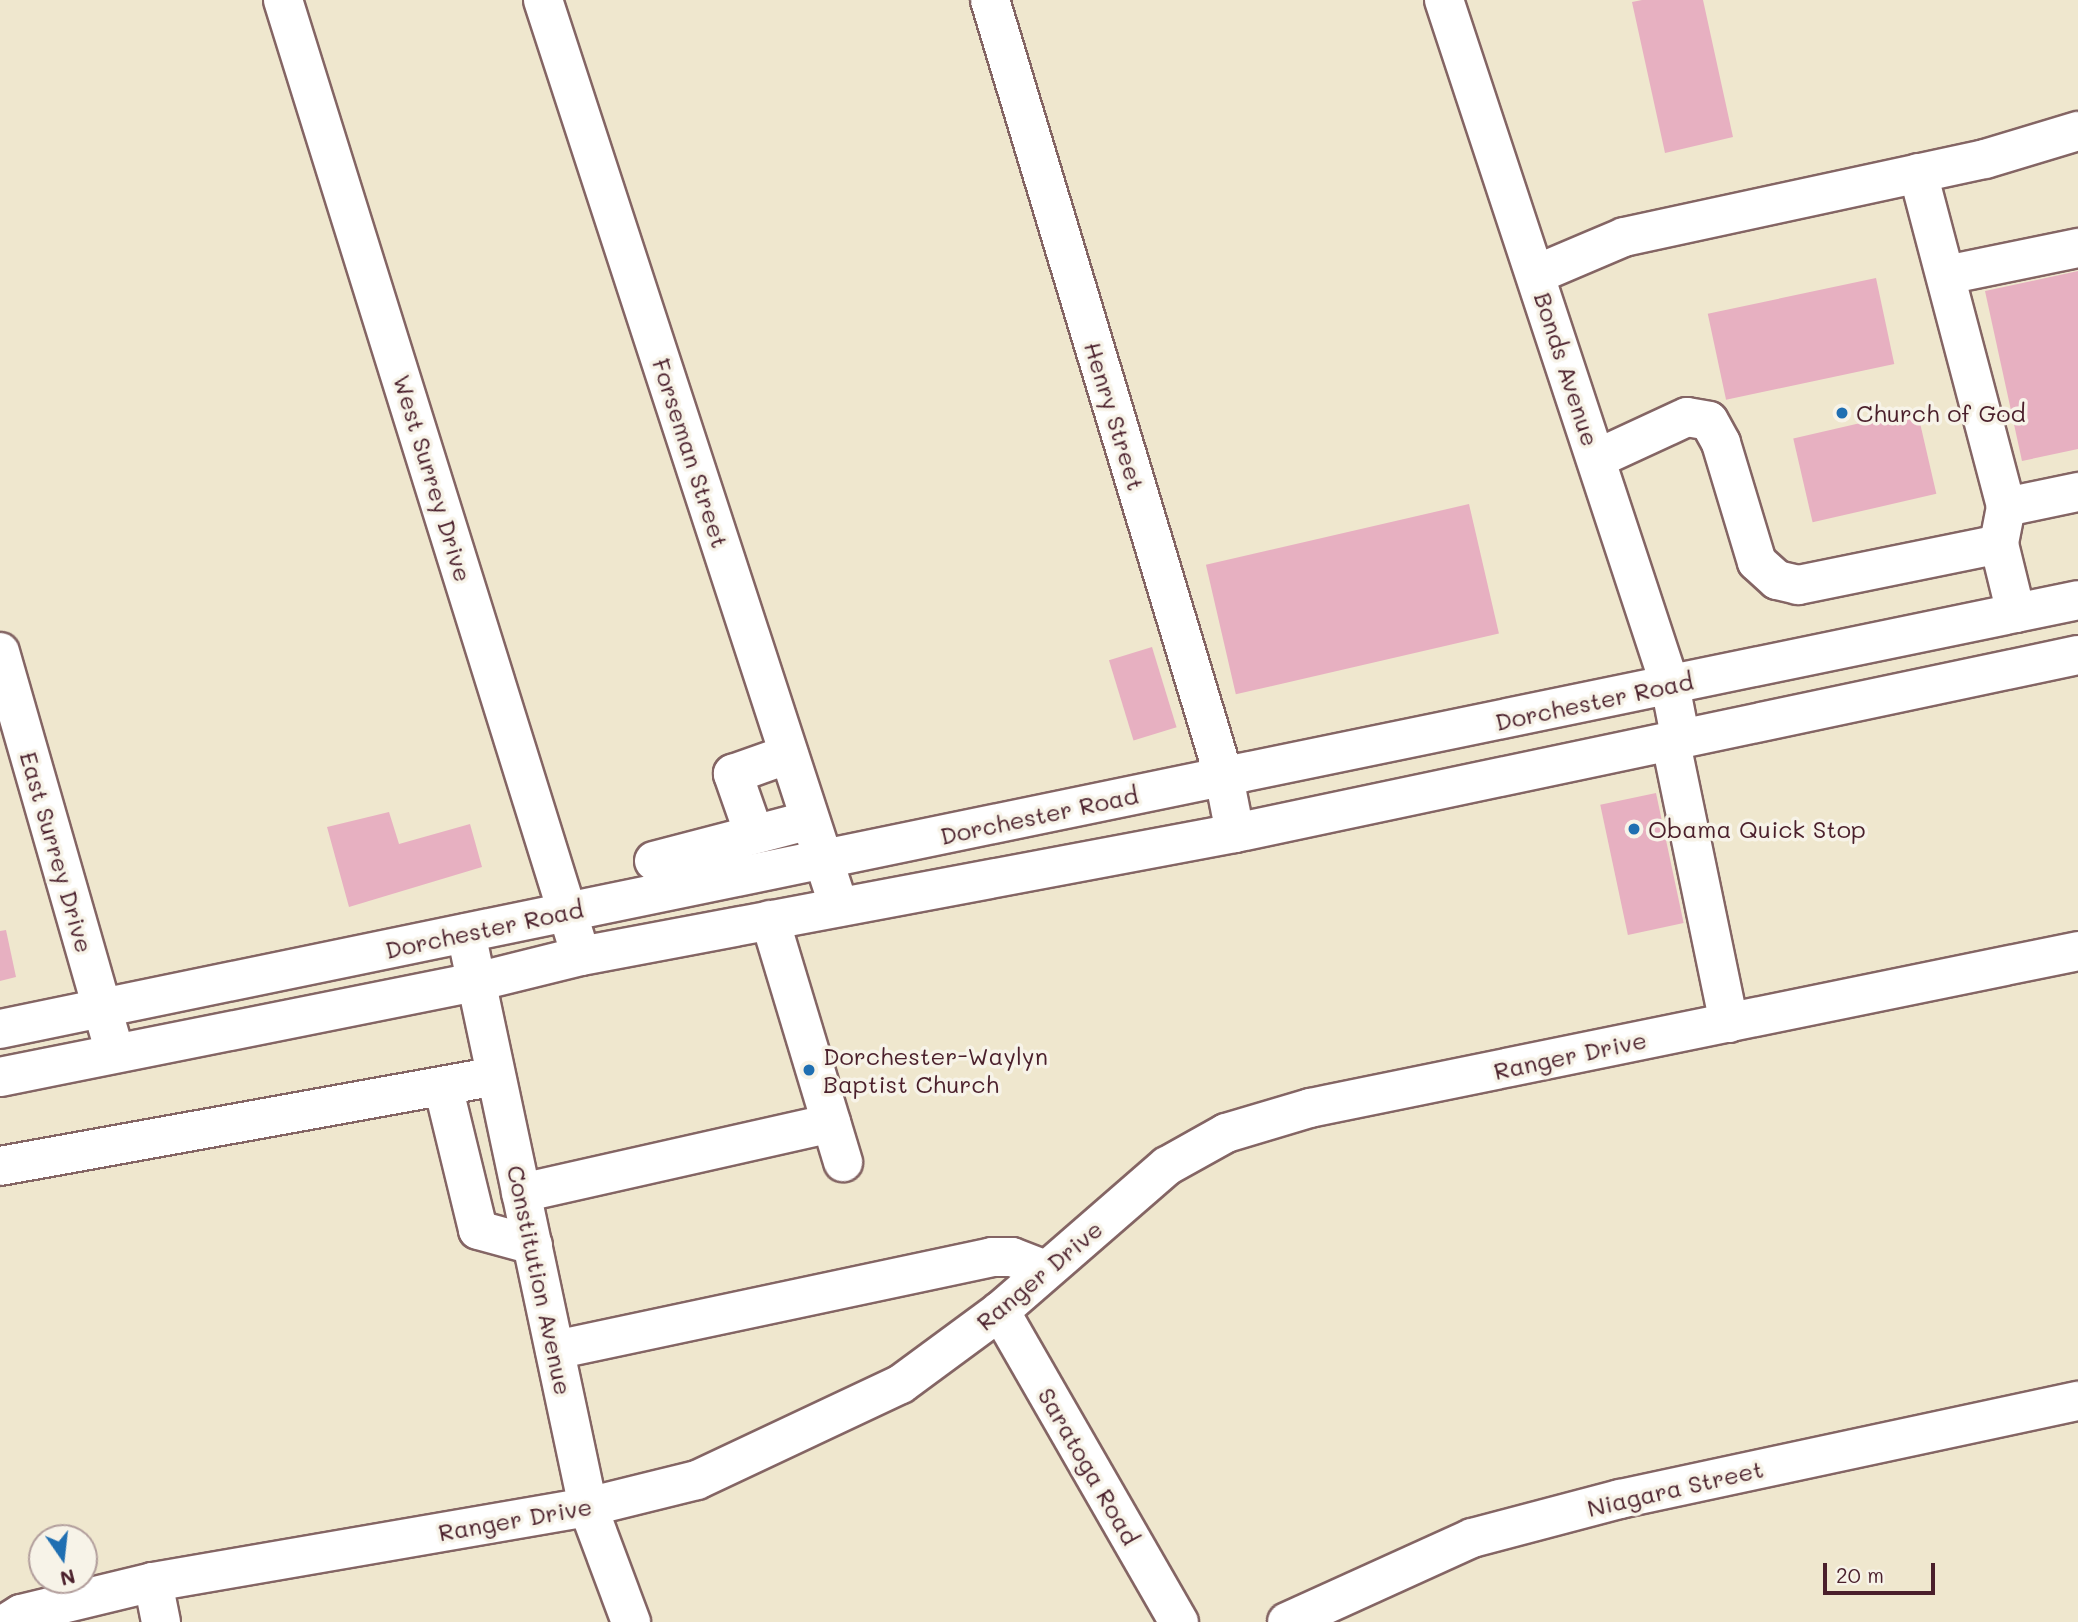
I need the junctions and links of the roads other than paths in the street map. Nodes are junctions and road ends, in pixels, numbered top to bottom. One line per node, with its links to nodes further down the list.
1 (283, 0): 28 (street, West Surrey Drive)
2 (543, 0): 20 (street, Forseman Street)
3 (990, 0): 21 (street, Henry Street)
4 (1444, 0): 8 (street, Bonds Avenue)
5 (2078, 131): 6 (street)
6 (1919, 173): 8 (street); 9 (street)
7 (2078, 248): 9 (street)
8 (1537, 274): 10 (street, Bonds Avenue)
9 (1945, 275): 12 (street)
10 (1596, 459): 13 (street); 18 (street, Bonds Avenue)
11 (2078, 492): 12 (street)
12 (2007, 507): 13 (street)
13 (1999, 544): 15 (street)
14 (2078, 600): 15 (street, Dorchester Road)
15 (2016, 613): 18 (street, Dorchester Road)
16 (0, 652): 34 (street, East Surrey Drive)
17 (2078, 655): 19 (street, Dorchester Road)
18 (1670, 685): 19 (street, Bonds Avenue); 21 (street, Dorchester Road)
19 (1676, 742): 23 (street, Dorchester Road); 35 (street, Bonds Avenue)
20 (789, 754): 22 (street, Forseman Street); 24 (street)
21 (1224, 777): 23 (street, Henry Street); 25 (street, Dorchester Road)
22 (810, 820): 24 (street); 25 (street, Forseman Street)
23 (1235, 833): 27 (street, Dorchester Road)
24 (754, 834): 26 (street)
25 (822, 859): 27 (street, Forseman Street); 28 (street, Dorchester Road)
26 (654, 861)
27 (838, 907): 29 (street, Dorchester Road)
28 (570, 911): 30 (street, Dorchester Road); 32 (street, West Surrey Drive)
29 (770, 920): 32 (street, Dorchester Road); 41 (street)
30 (466, 933): 33 (street, Constitution Avenue); 34 (street, Dorchester Road)
31 (2078, 951): 35 (street, Ranger Drive)
32 (581, 956): 33 (street, Dorchester Road)
33 (476, 982): 37 (street, Dorchester Road); 38 (street, Constitution Avenue)
34 (102, 1008): 36 (street, Dorchester Road); 37 (street, East Surrey Drive)
35 (1729, 1023): 46 (street, Ranger Drive)
36 (0, 1029)
37 (115, 1052): 39 (street, Dorchester Road)
38 (496, 1076): 40 (street); 44 (street, Constitution Avenue)
39 (0, 1077)
40 (443, 1086): 43 (street); 45 (street)
41 (831, 1123): 42 (street); 44 (street)
42 (843, 1162)
43 (0, 1166)
44 (521, 1193): 45 (street, Constitution Avenue)
45 (533, 1245): 48 (street, Constitution Avenue)
46 (1046, 1270): 47 (street, Ranger Drive); 48 (street)
47 (1000, 1311): 50 (street, Ranger Drive); 55 (street, Saratoga Road)
48 (555, 1350): 50 (street, Constitution Avenue)
49 (2078, 1401): 56 (street, Niagara Street)
50 (588, 1507): 51 (street, Ranger Drive); 54 (street, Constitution Avenue)
51 (152, 1582): 52 (street, Ranger Drive); 53 (street)
52 (8, 1622)
53 (161, 1622)
54 (631, 1622)
55 (1179, 1622)
56 (1287, 1622)

